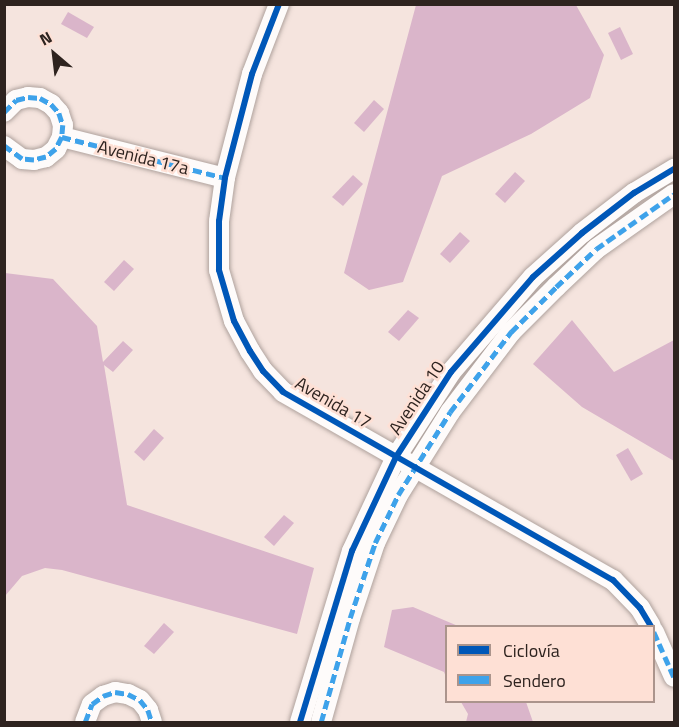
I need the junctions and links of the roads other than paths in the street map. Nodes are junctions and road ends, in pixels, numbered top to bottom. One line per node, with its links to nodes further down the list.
1 (279, 4): 6 (street, Avenida 17)
2 (4, 112): 3 (street)
3 (62, 138): 4 (street); 6 (street, Avenida 17a)
4 (4, 146)
5 (675, 169): 8 (street, Avenida 10)
6 (225, 178): 10 (street, Avenida 17)
7 (675, 194): 9 (street, Avenida 10)
8 (495, 318): 9 (street); 10 (street, Avenida 10)
9 (511, 332): 11 (street, Avenida 10)
10 (396, 457): 11 (street, Avenida 17); 12 (street, Avenida 10)
11 (414, 467): 12 (street, Avenida 10); 13 (street, Avenida 17)
12 (342, 615): 18 (street, Avenida 10); 19 (street, Avenida 10)
13 (650, 625)
14 (655, 634): 15 (street)
15 (675, 677)
16 (85, 723): 17 (street)
17 (152, 723)
18 (300, 723)
19 (321, 723)

